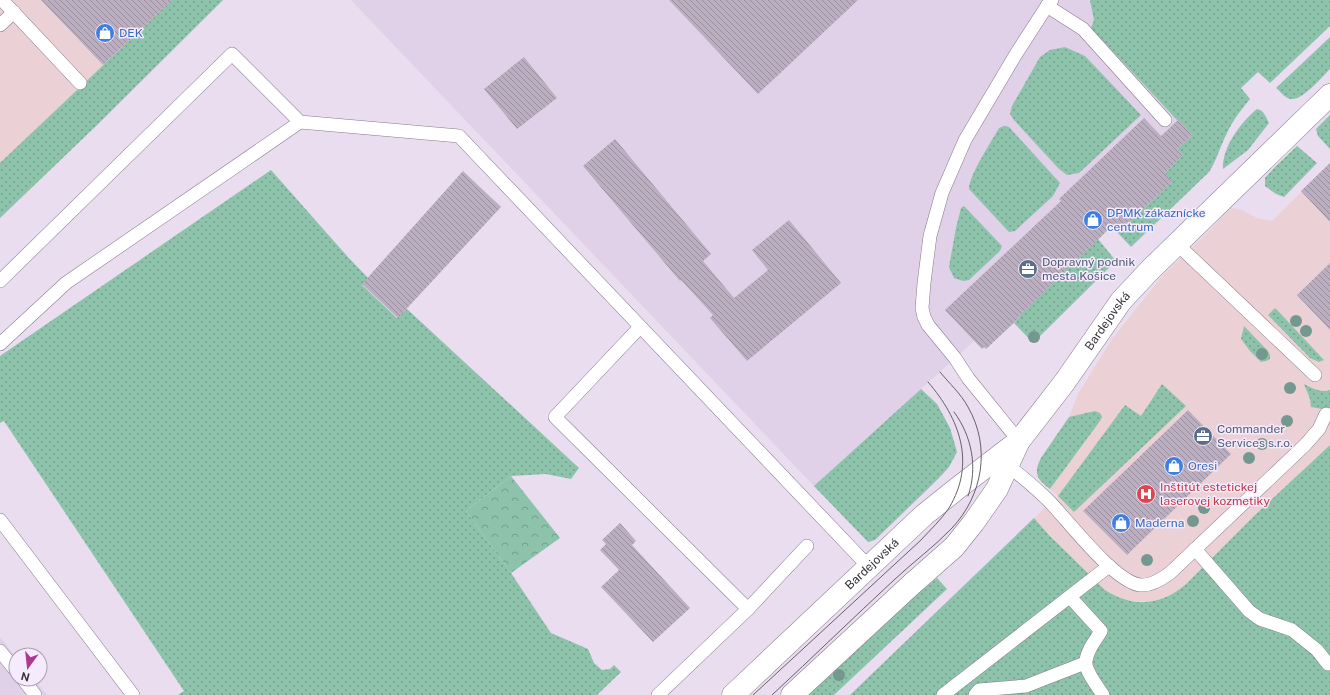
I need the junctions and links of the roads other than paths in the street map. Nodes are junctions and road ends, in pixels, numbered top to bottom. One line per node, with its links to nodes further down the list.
1 (2, 0): 3 (lane)
2 (1049, 3): 7 (lane); 15 (lane)
3 (14, 12): 4 (lane); 5 (lane)
4 (0, 25)
5 (80, 82)
6 (1330, 95): 9 (street, Bardejovská)
7 (1165, 120)
8 (300, 122): 10 (lane); 11 (lane); 12 (lane)
9 (1176, 244): 13 (lane); 15 (street, Bardejovská)
10 (0, 281)
11 (640, 327): 21 (lane); 23 (lane)
12 (0, 344)
13 (1315, 375)
14 (1326, 414): 19 (lane)
15 (1019, 442): 16 (street, Bardejovská)
16 (1003, 462): 20 (lane); 21 (street, Bardejovská); 33 (street, Bardejovská)
17 (0, 520): 30 (lane)
18 (807, 546): 23 (lane)
19 (1195, 550): 20 (lane); 27 (lane)
20 (1109, 566): 22 (lane)
21 (869, 567): 32 (street, Bardejovská)
22 (1070, 597): 26 (lane); 34 (lane)
23 (748, 609): 31 (lane)
24 (0, 651): 25 (lane)
25 (8, 661)
26 (1086, 663): 35 (lane); 36 (lane)
27 (1328, 664)
28 (30, 687): 29 (lane)
29 (36, 695)
30 (133, 695)
31 (658, 695)
32 (733, 695)
33 (792, 695)
34 (943, 695)
35 (975, 695)
36 (1103, 695)

